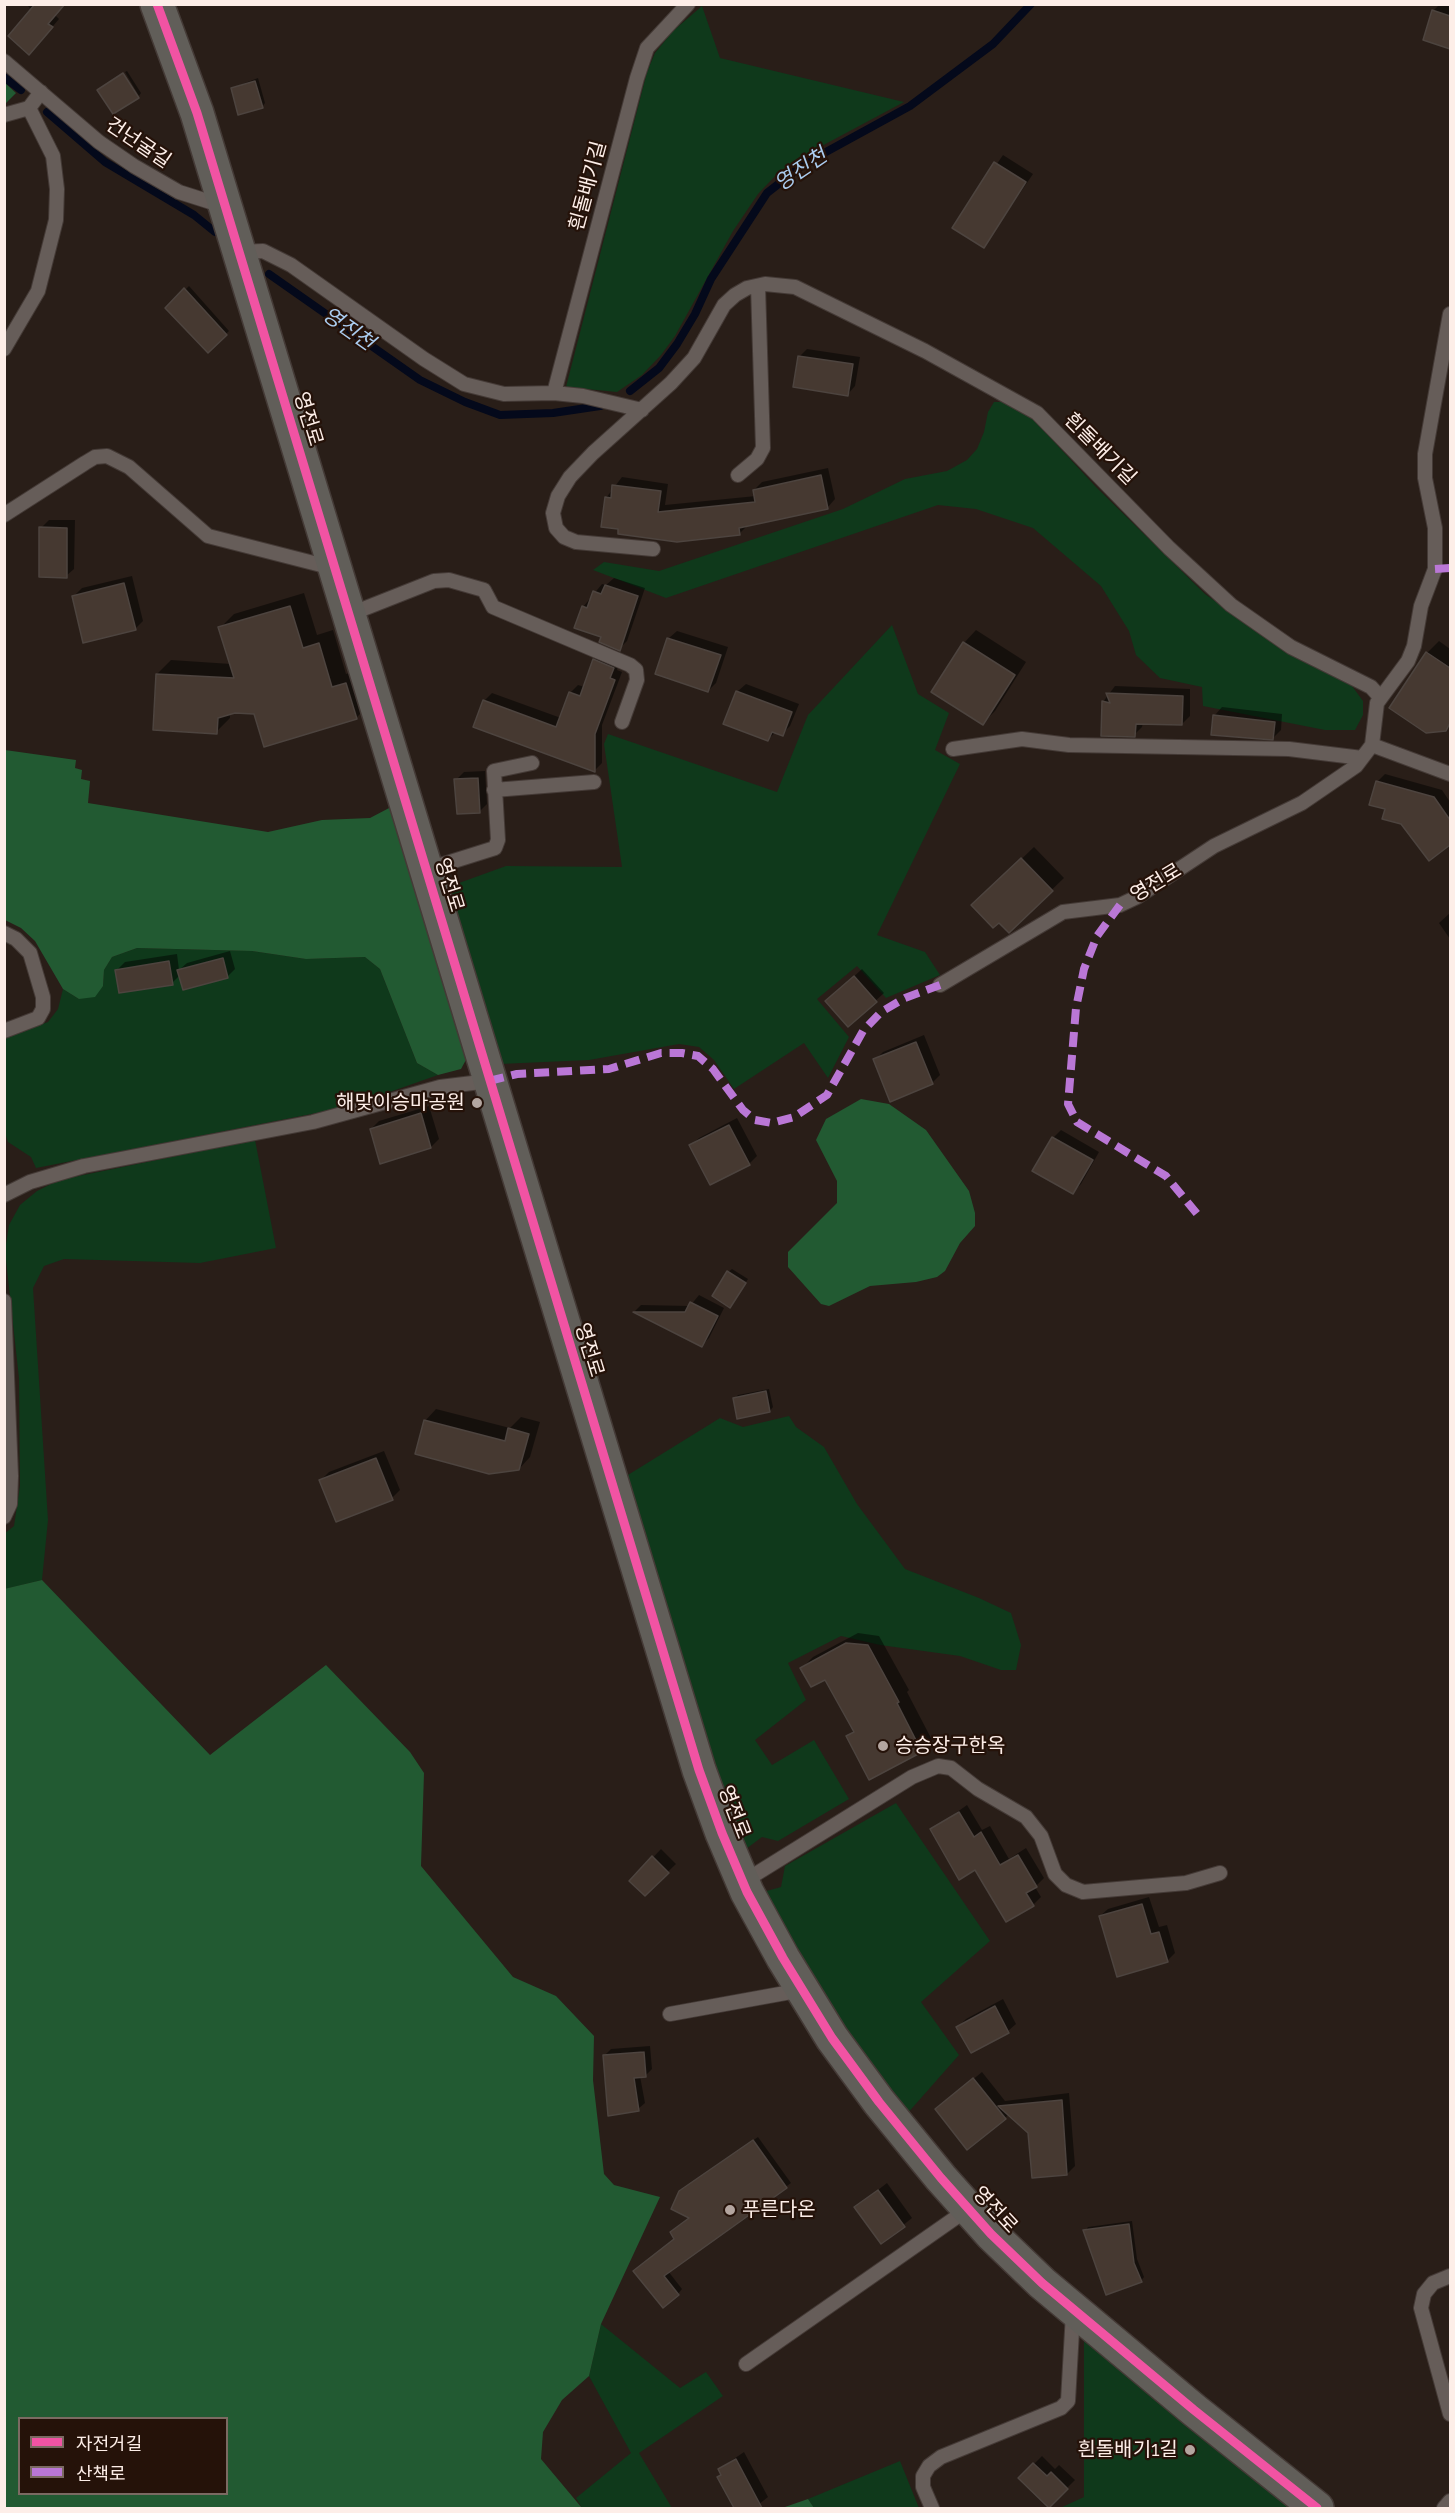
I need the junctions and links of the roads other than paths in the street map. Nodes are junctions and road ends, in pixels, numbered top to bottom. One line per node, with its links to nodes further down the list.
1 (158, 4): 7 (street, 영전로)
2 (688, 4): 12 (lane, 흰돌배기길)
3 (4, 61): 4 (lane, 건넌굴길)
4 (41, 92): 5 (lane); 7 (lane, 건넌굴길)
5 (29, 108): 6 (lane); 11 (lane)
6 (4, 115)
7 (225, 207): 8 (street, 영전로)
8 (238, 252): 12 (lane); 17 (street, 영전로)
9 (758, 286): 13 (lane, 흰돌배기길); 14 (lane); 19 (lane, 흰돌배기길)
10 (1450, 314): 19 (lane)
11 (4, 350)
12 (554, 393): 13 (lane)
13 (642, 410): 16 (lane, 흰돌배기길)
14 (738, 475)
15 (4, 515): 17 (lane)
16 (653, 549)
17 (334, 568): 18 (street, 영전로)
18 (348, 615): 20 (lane); 28 (street, 영전로)
19 (1380, 697): 21 (lane)
20 (622, 722)
21 (1372, 746): 23 (lane); 25 (lane)
22 (953, 749): 23 (lane)
23 (1362, 758): 30 (lane, 영전로)
24 (532, 763): 27 (lane)
25 (1450, 774)
26 (594, 782): 27 (lane)
27 (494, 790): 28 (lane, 영전로)
28 (425, 870): 32 (street, 영전로)
29 (4, 933): 31 (lane)
30 (940, 986)
31 (4, 1031)
32 (489, 1080): 33 (lane); 38 (street, 영전로)
33 (4, 1195)
34 (4, 1301): 35 (lane)
35 (7, 1433): 36 (lane)
36 (4, 1517)
37 (1221, 1873): 38 (lane)
38 (743, 1882): 39 (street, 영전로)
39 (802, 1990): 40 (lane); 41 (street, 영전로)
40 (670, 2014)
41 (969, 2209): 43 (street, 영전로); 44 (lane, 영전로)
42 (1450, 2276): 45 (lane)
43 (1073, 2308): 47 (lane); 48 (street, 영전로)
44 (746, 2364)
45 (1450, 2414)
46 (1450, 2501): 49 (lane)
47 (932, 2508)
48 (1317, 2508)
49 (1444, 2508)

